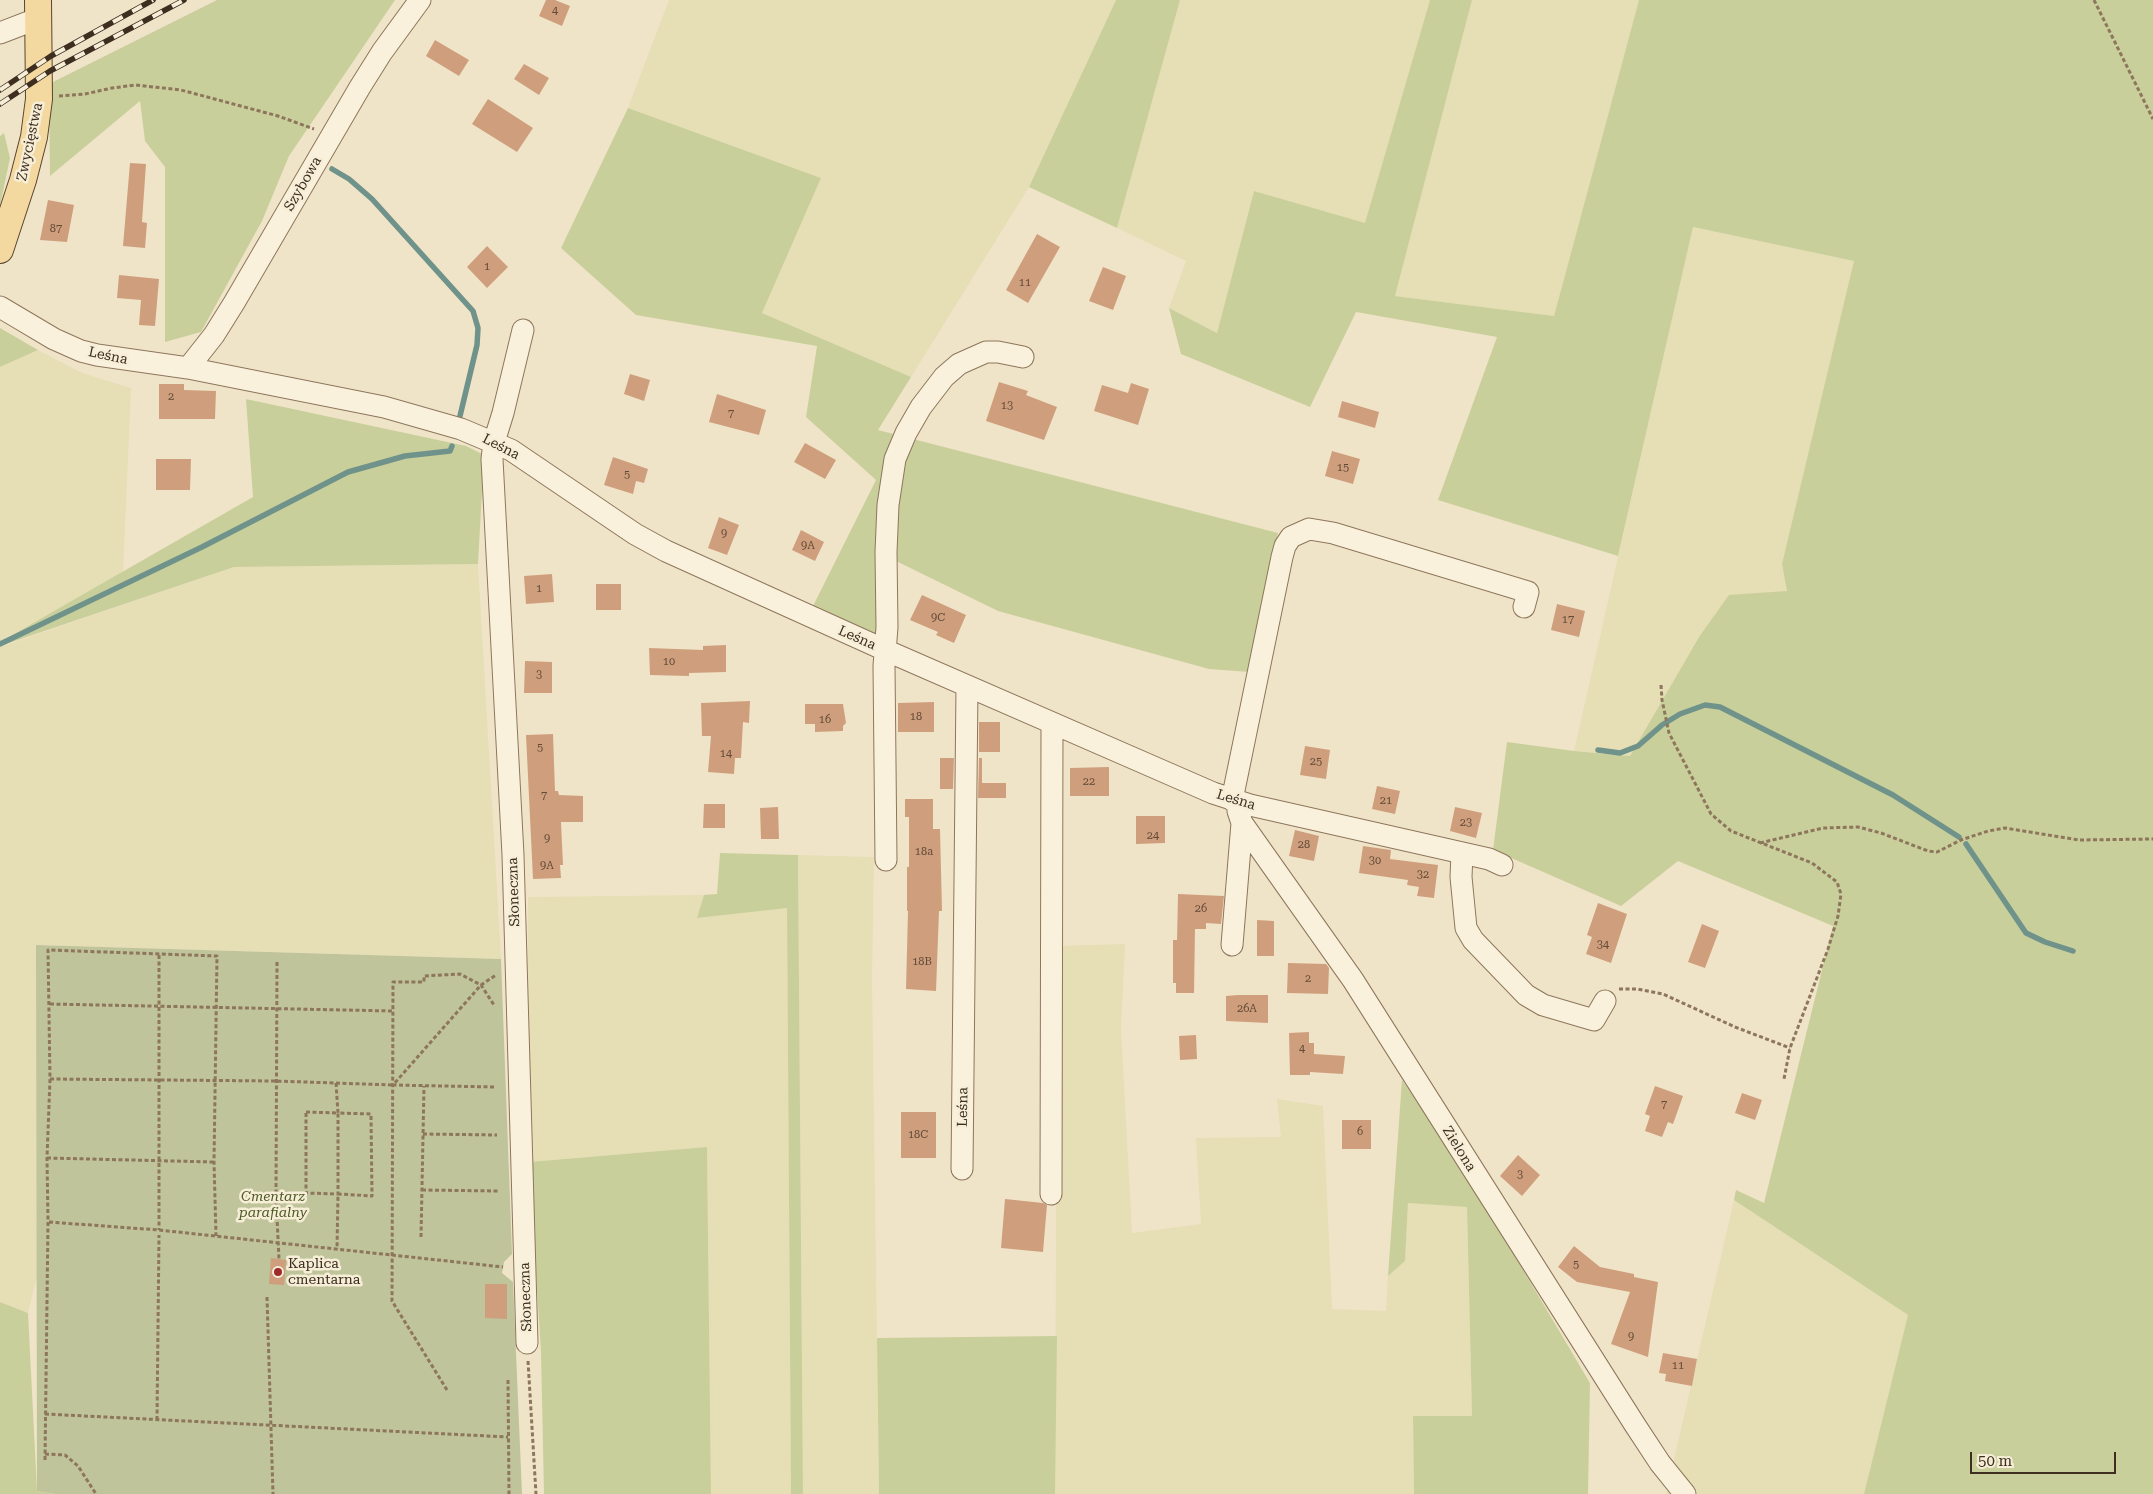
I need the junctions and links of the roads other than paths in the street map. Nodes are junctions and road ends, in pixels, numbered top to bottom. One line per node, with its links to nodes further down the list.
1 (420, 0): 8 (street, Szybowa)
2 (38, 9): 3 (street); 4 (main road, Zwycięstwa)
3 (0, 33)
4 (0, 250)
5 (0, 307): 8 (street, Leśna)
6 (523, 330): 9 (street, Słoneczna)
7 (1023, 357): 11 (street)
8 (188, 368): 9 (street, Leśna)
9 (494, 442): 11 (street, Leśna); 22 (street, Słoneczna)
10 (1524, 607): 14 (street)
11 (885, 650): 12 (street, Leśna); 16 (street)
12 (967, 686): 13 (street, Leśna); 20 (street, Leśna)
13 (1052, 723): 14 (street, Leśna); 21 (street)
14 (1237, 808): 15 (street, Leśna); 18 (street); 23 (street, Zielona)
15 (1462, 854): 17 (street, Leśna); 19 (street)
16 (886, 860)
17 (1502, 866)
18 (1232, 945)
19 (1609, 995)
20 (962, 1169)
21 (1051, 1194)
22 (528, 1343)
23 (1685, 1494)

